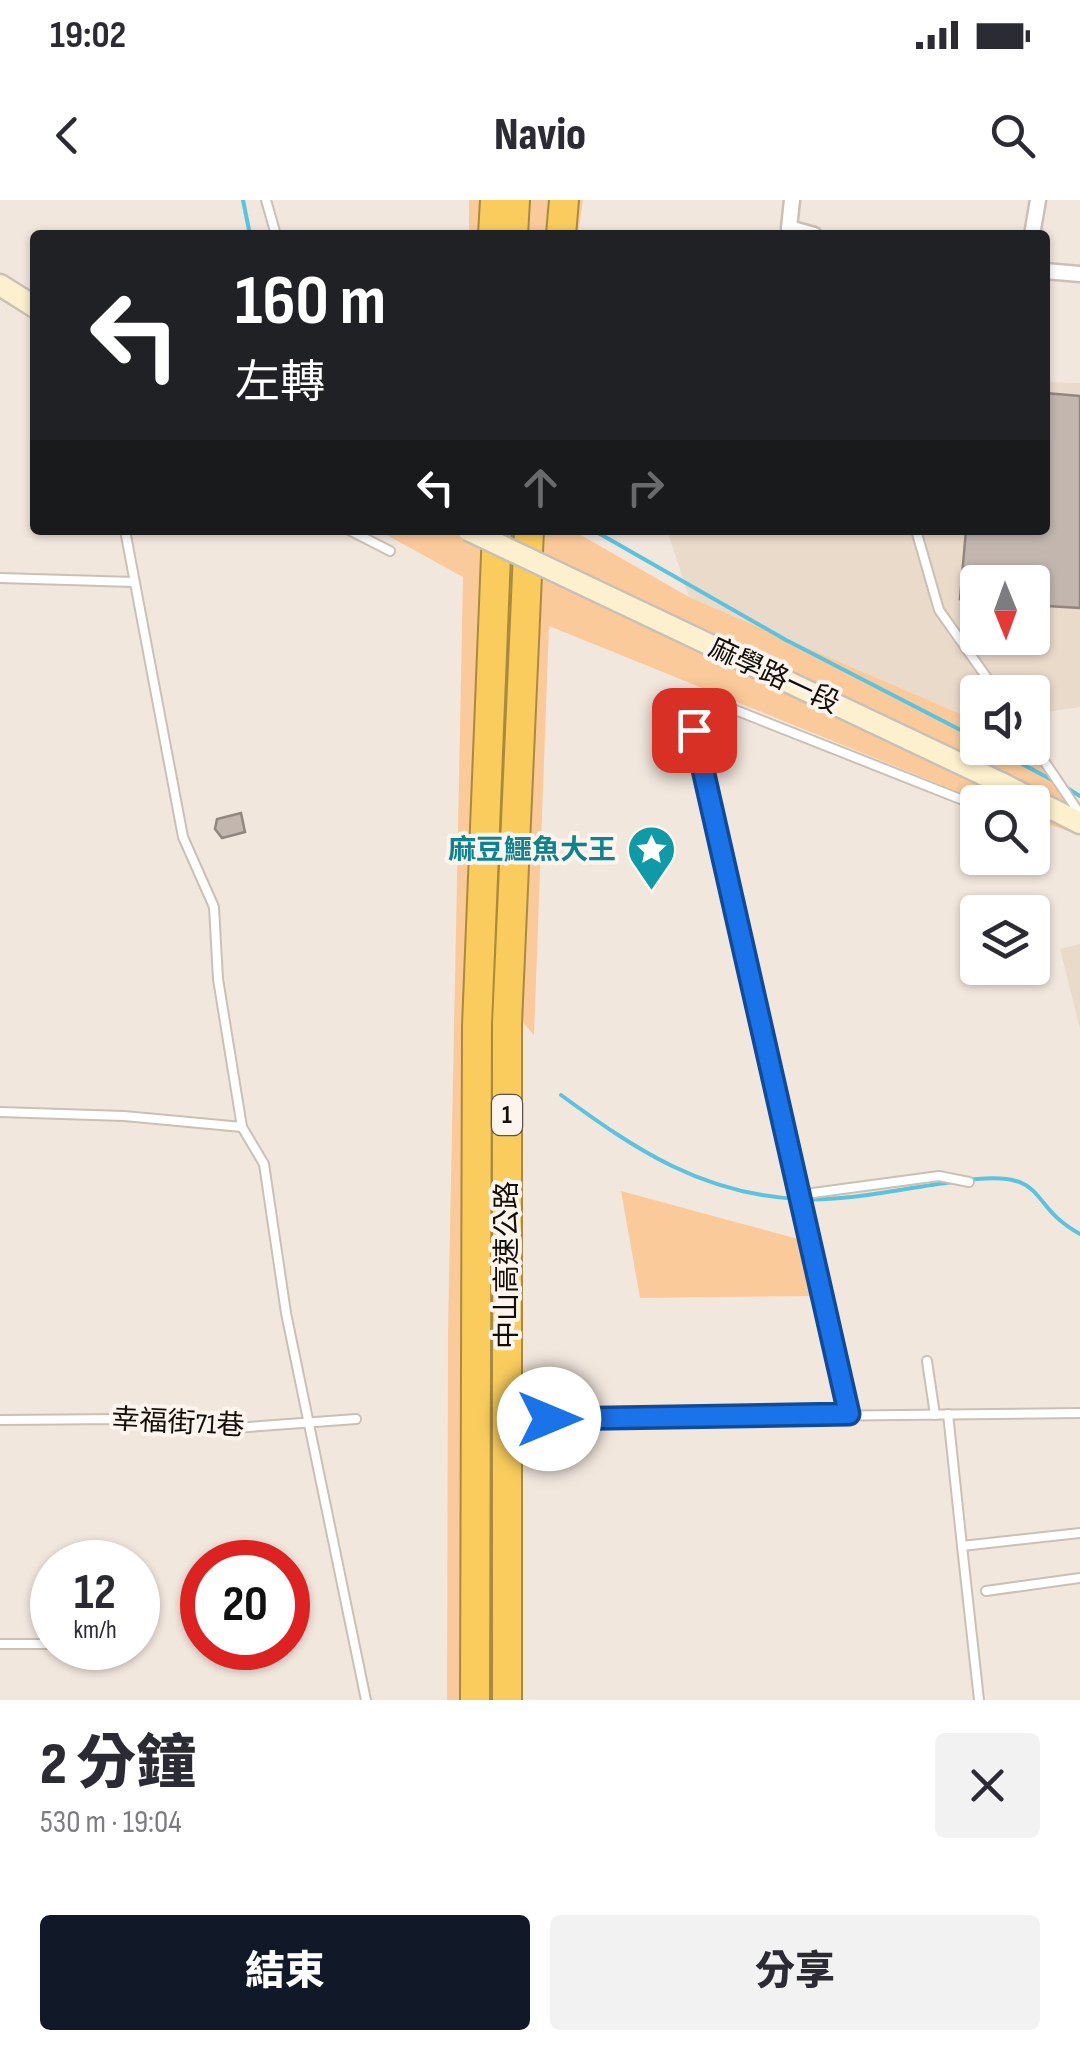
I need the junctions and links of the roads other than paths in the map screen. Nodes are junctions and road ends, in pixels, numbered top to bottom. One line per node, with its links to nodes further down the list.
1 (266, 200): 9 (lane)
2 (483, 200): 10 (lane)
3 (495, 200): 11 (highway)
4 (515, 200): 12 (highway)
5 (545, 200): 13 (highway)
6 (564, 200): 14 (highway)
7 (792, 200): 15 (street)
8 (1038, 200): 16 (street)
9 (275, 230)
10 (482, 230)
11 (493, 230)
12 (513, 230)
13 (542, 230)
14 (561, 230)
15 (796, 230)
16 (1033, 230)
17 (1050, 271): 18 (street)
18 (1080, 274)
19 (0, 285): 20 (main road)
20 (30, 304)
21 (126, 535): 29 (lane)
22 (359, 535): 27 (lane)
23 (479, 535): 32 (main road, 麻學路一段, bridge)
24 (497, 535): 57 (highway, 中山高速公路 / 1)
25 (529, 535): 58 (highway, 中山高速公路 / 1)
26 (917, 535): 30 (lane)
27 (390, 551)
28 (0, 578): 29 (lane)
29 (134, 582): 38 (lane)
30 (985, 675)
31 (1047, 765): 35 (lane)
32 (1004, 785)
33 (960, 799): 40 (lane)
34 (1050, 810): 36 (main road, 麻學路一段)
35 (1080, 814)
36 (1080, 823)
37 (0, 1112): 38 (lane)
38 (242, 1127): 49 (lane)
39 (969, 1182): 40 (lane)
40 (798, 1195): 42 (lane)
41 (926, 1362): 45 (lane)
42 (849, 1414): 45 (lane); 47 (lane)
43 (948, 1414): 44 (lane); 45 (lane); 51 (lane)
44 (1080, 1414)
45 (936, 1415)
46 (356, 1419): 49 (lane, 幸福街71巷)
47 (549, 1419)
48 (0, 1420): 49 (lane, 幸福街71巷)
49 (307, 1423): 56 (lane)
50 (1080, 1533): 51 (lane)
51 (962, 1546): 59 (lane)
52 (1080, 1578): 53 (lane)
53 (986, 1591)
54 (0, 1644): 55 (lane)
55 (30, 1644)
56 (366, 1700)
57 (475, 1700)
58 (506, 1700)
59 (979, 1700)

